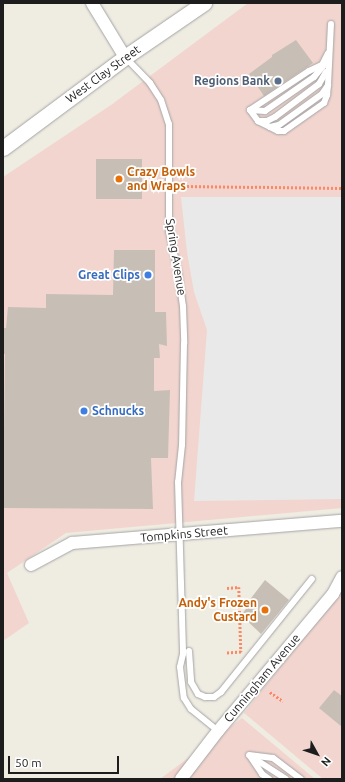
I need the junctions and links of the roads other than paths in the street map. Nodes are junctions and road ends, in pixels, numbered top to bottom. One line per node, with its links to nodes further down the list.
1 (92, 3): 5 (street, Spring Avenue)
2 (204, 3): 5 (street, West Clay Street)
3 (330, 24): 4 (lane)
4 (329, 51): 6 (lane); 8 (lane)
5 (125, 57): 10 (street, West Clay Street); 12 (lane, Spring Avenue)
6 (329, 58): 7 (lane); 8 (lane)
7 (329, 65): 9 (lane); 9 (lane)
8 (250, 110): 9 (lane)
9 (258, 121)
10 (3, 148)
11 (342, 521): 12 (street, Tompkins Street)
12 (181, 535): 13 (street, Tompkins Street); 17 (lane, Spring Avenue)
13 (31, 565)
14 (342, 577): 17 (street, Cunningham Avenue)
15 (312, 579): 16 (lane)
16 (189, 652)
17 (218, 731): 19 (street, Cunningham Avenue)
18 (249, 755): 20 (lane); 21 (lane); 22 (lane)
19 (181, 779)
20 (269, 779)
21 (286, 779)
22 (301, 779)

